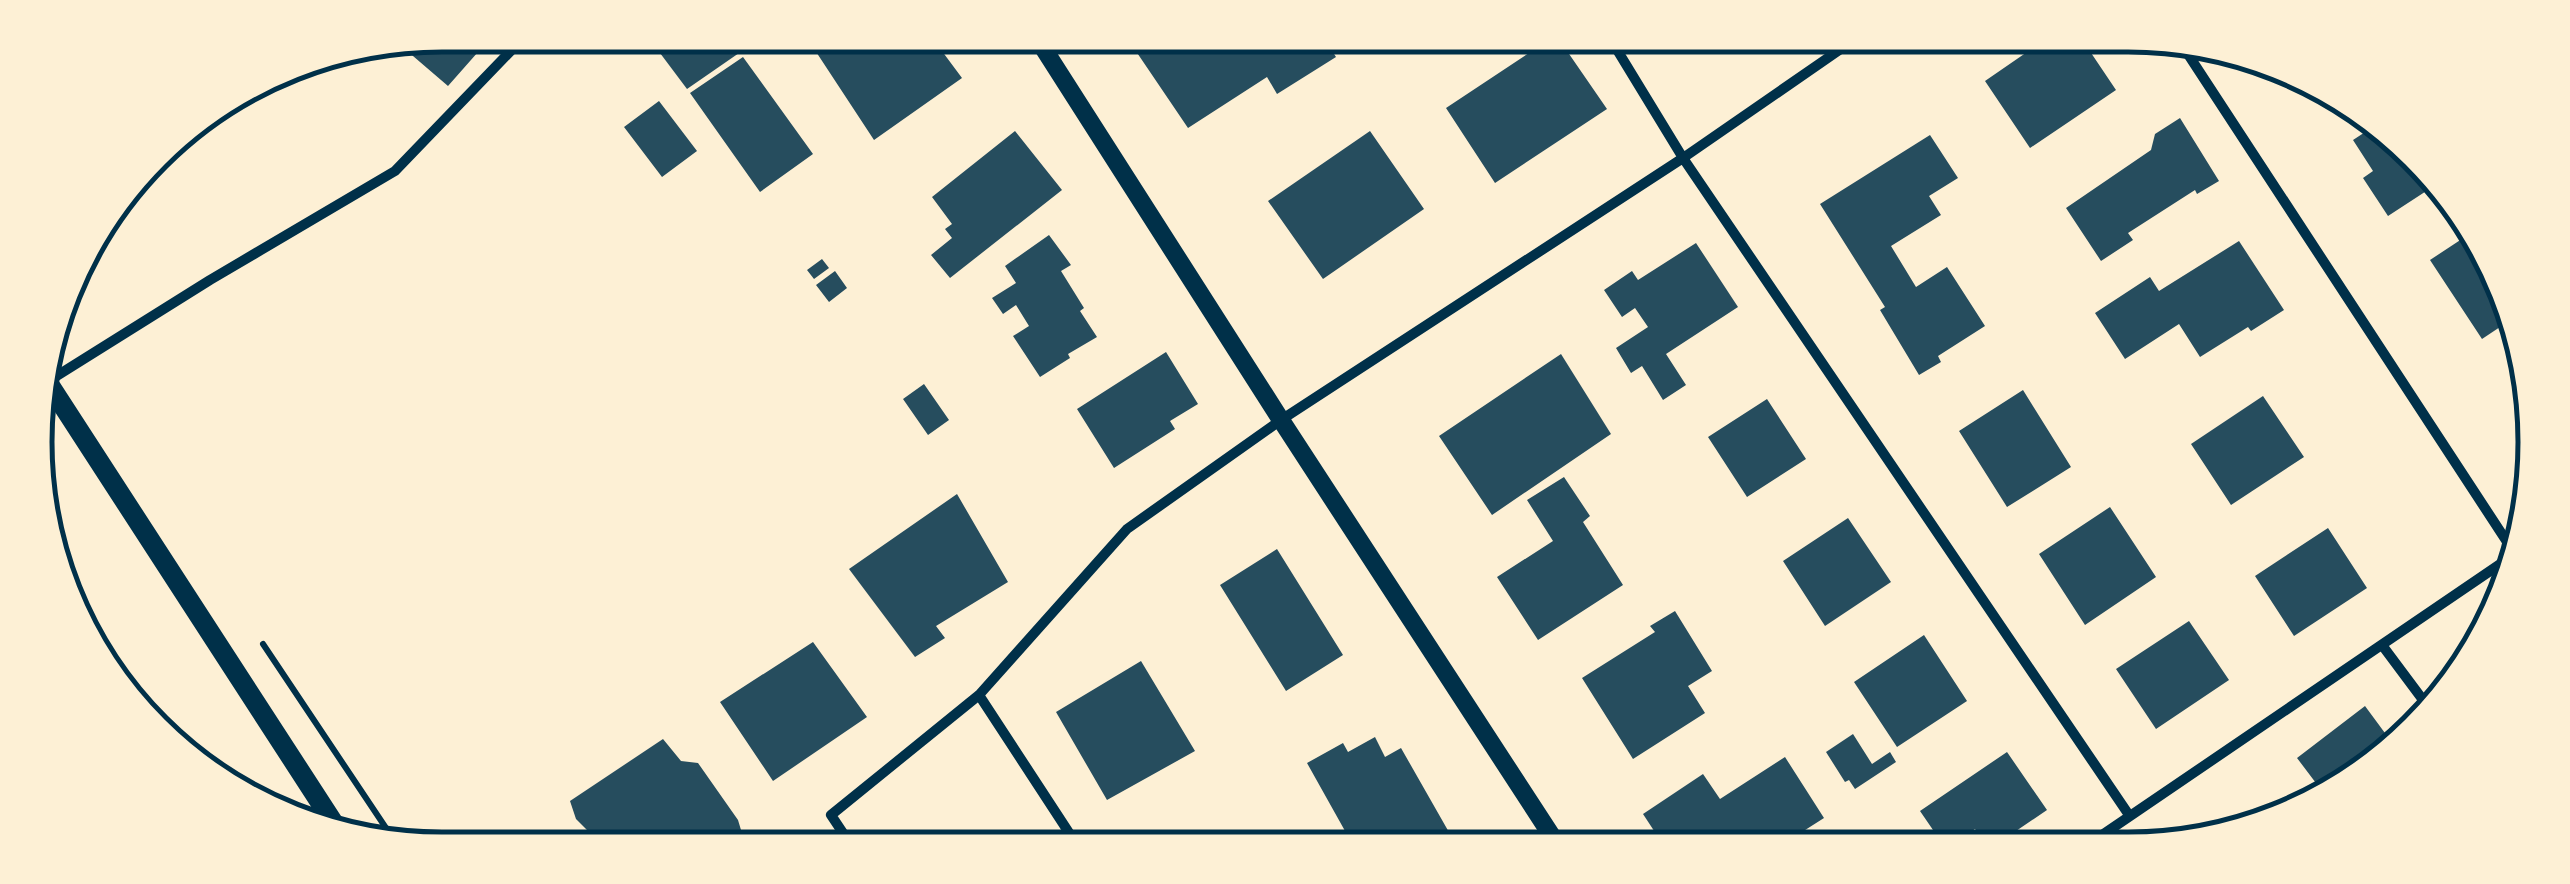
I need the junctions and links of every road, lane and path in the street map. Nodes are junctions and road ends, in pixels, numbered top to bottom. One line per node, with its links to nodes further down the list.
1 (510, 52): 7 (street)
2 (1046, 52): 9 (street)
3 (1618, 52): 6 (street)
4 (1836, 52): 6 (street)
5 (2190, 58): 10 (street)
6 (1682, 158): 9 (street); 16 (street)
7 (59, 370)
8 (56, 395): 15 (main road)
9 (1281, 420): 13 (street); 19 (street)
10 (2506, 536)
11 (2497, 567): 12 (street)
12 (2382, 645): 14 (street); 16 (street)
13 (980, 696): 17 (street); 18 (street)
14 (2422, 698)
15 (328, 814)
16 (2128, 815): 20 (street)
17 (842, 832)
18 (1069, 832)
19 (1549, 832)
20 (2105, 832)

